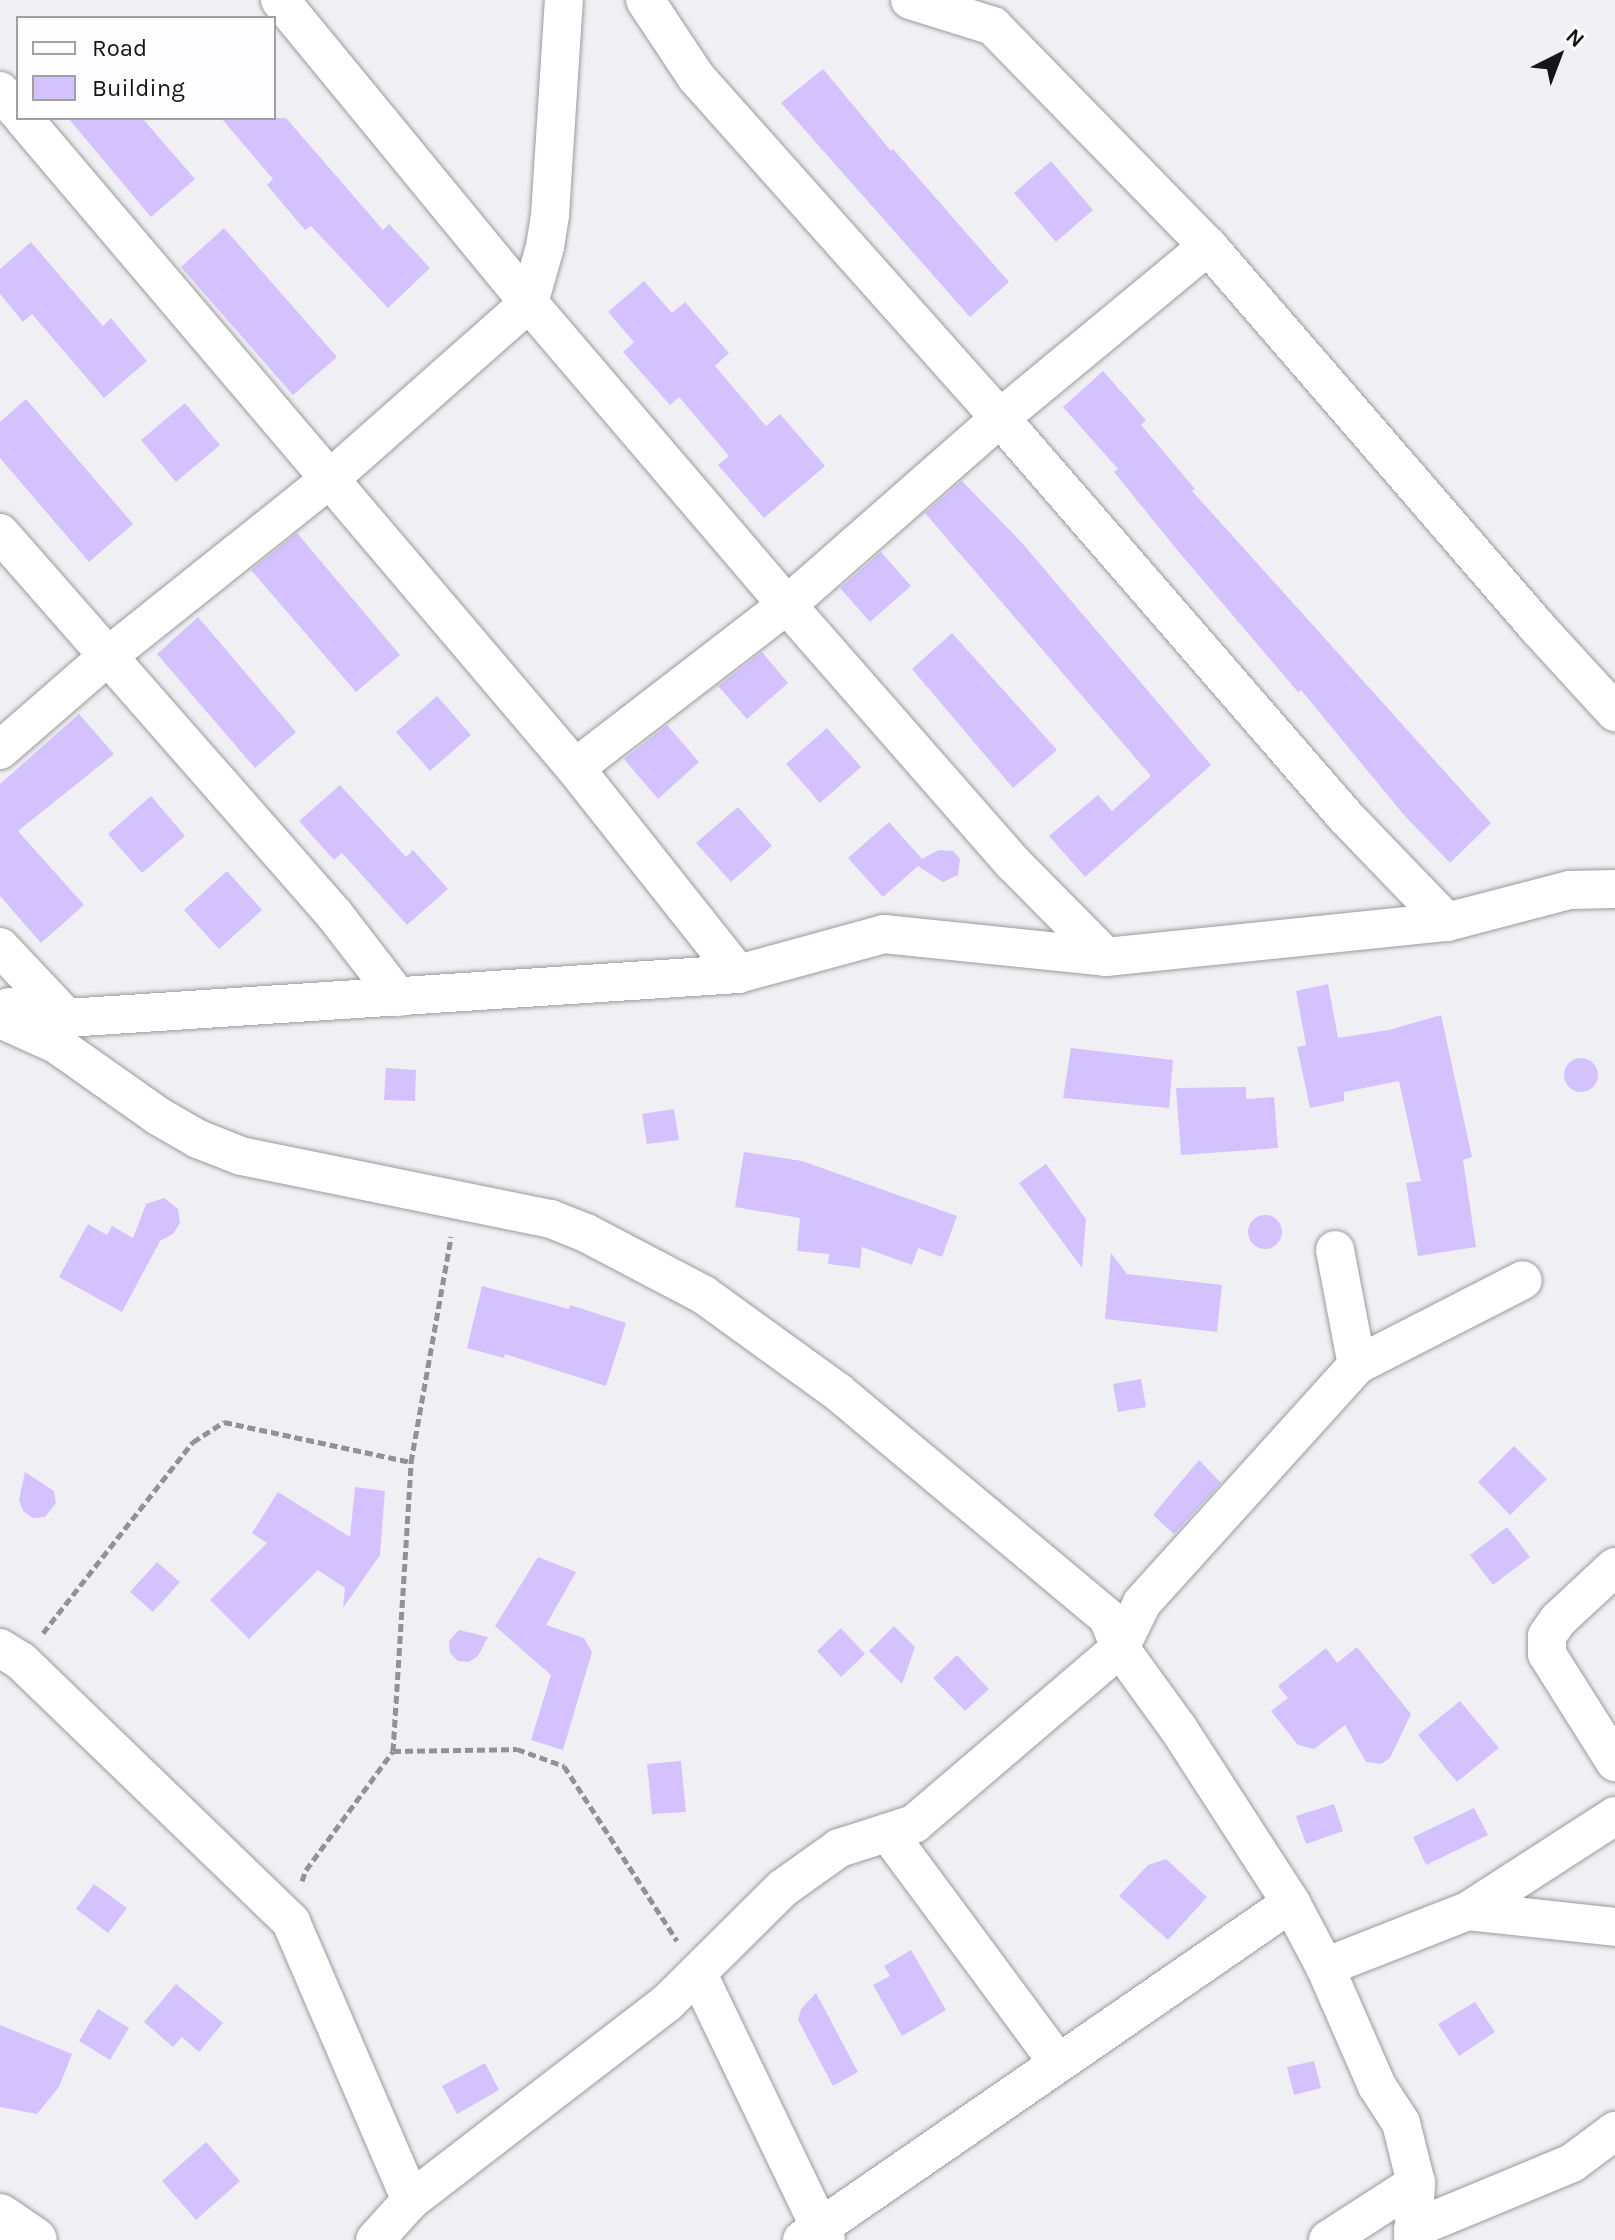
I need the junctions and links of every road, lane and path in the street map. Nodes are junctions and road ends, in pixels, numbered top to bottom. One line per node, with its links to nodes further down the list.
1 (280, 0): 9 (street)
2 (564, 0): 9 (street)
3 (645, 0): 10 (street)
4 (910, 0): 8 (street)
5 (0, 91): 6 (street)
6 (16, 110)
7 (25, 120): 11 (street)
8 (1208, 246): 10 (street); 15 (street)
9 (529, 303): 11 (street); 13 (street)
10 (1000, 418): 13 (street); 19 (street)
11 (332, 477): 14 (street); 17 (street)
12 (0, 533): 14 (street)
13 (787, 605): 17 (street); 21 (street)
14 (108, 656): 16 (street); 23 (street)
15 (1615, 712)
16 (0, 750)
17 (575, 768): 22 (street)
18 (1615, 889): 19 (street)
19 (1447, 922): 21 (street)
20 (0, 947): 25 (street)
21 (1106, 957): 22 (street)
22 (738, 974): 23 (street)
23 (398, 997): 25 (street)
24 (0, 1006): 25 (street)
25 (67, 1018)
26 (0, 1019): 27 (street)
27 (458, 1200): 31 (path); 33 (street)
28 (1335, 1250): 30 (street)
29 (1523, 1280): 30 (street)
30 (1357, 1365): 33 (street)
31 (411, 1462): 34 (path); 35 (path)
32 (1615, 1567): 36 (street)
33 (1120, 1648): 38 (street); 39 (street)
34 (10, 1655): 41 (street)
35 (393, 1751): 41 (path); 44 (path)
36 (1615, 1762)
37 (1615, 1816): 40 (street)
38 (888, 1833): 44 (street); 45 (street)
39 (1291, 1903): 43 (street); 45 (street)
40 (1468, 1911): 42 (street); 43 (street)
41 (291, 1922): 48 (street)
42 (1615, 1927)
43 (1325, 1967): 47 (street)
44 (698, 1974): 48 (street); 51 (street)
45 (1058, 2063): 51 (street)
46 (1615, 2131): 50 (street)
47 (1416, 2183): 50 (street); 54 (street)
48 (411, 2200): 53 (street)
49 (0, 2216): 52 (street)
50 (1413, 2235)
51 (816, 2236)
52 (35, 2240)
53 (375, 2240)
54 (1328, 2240)

